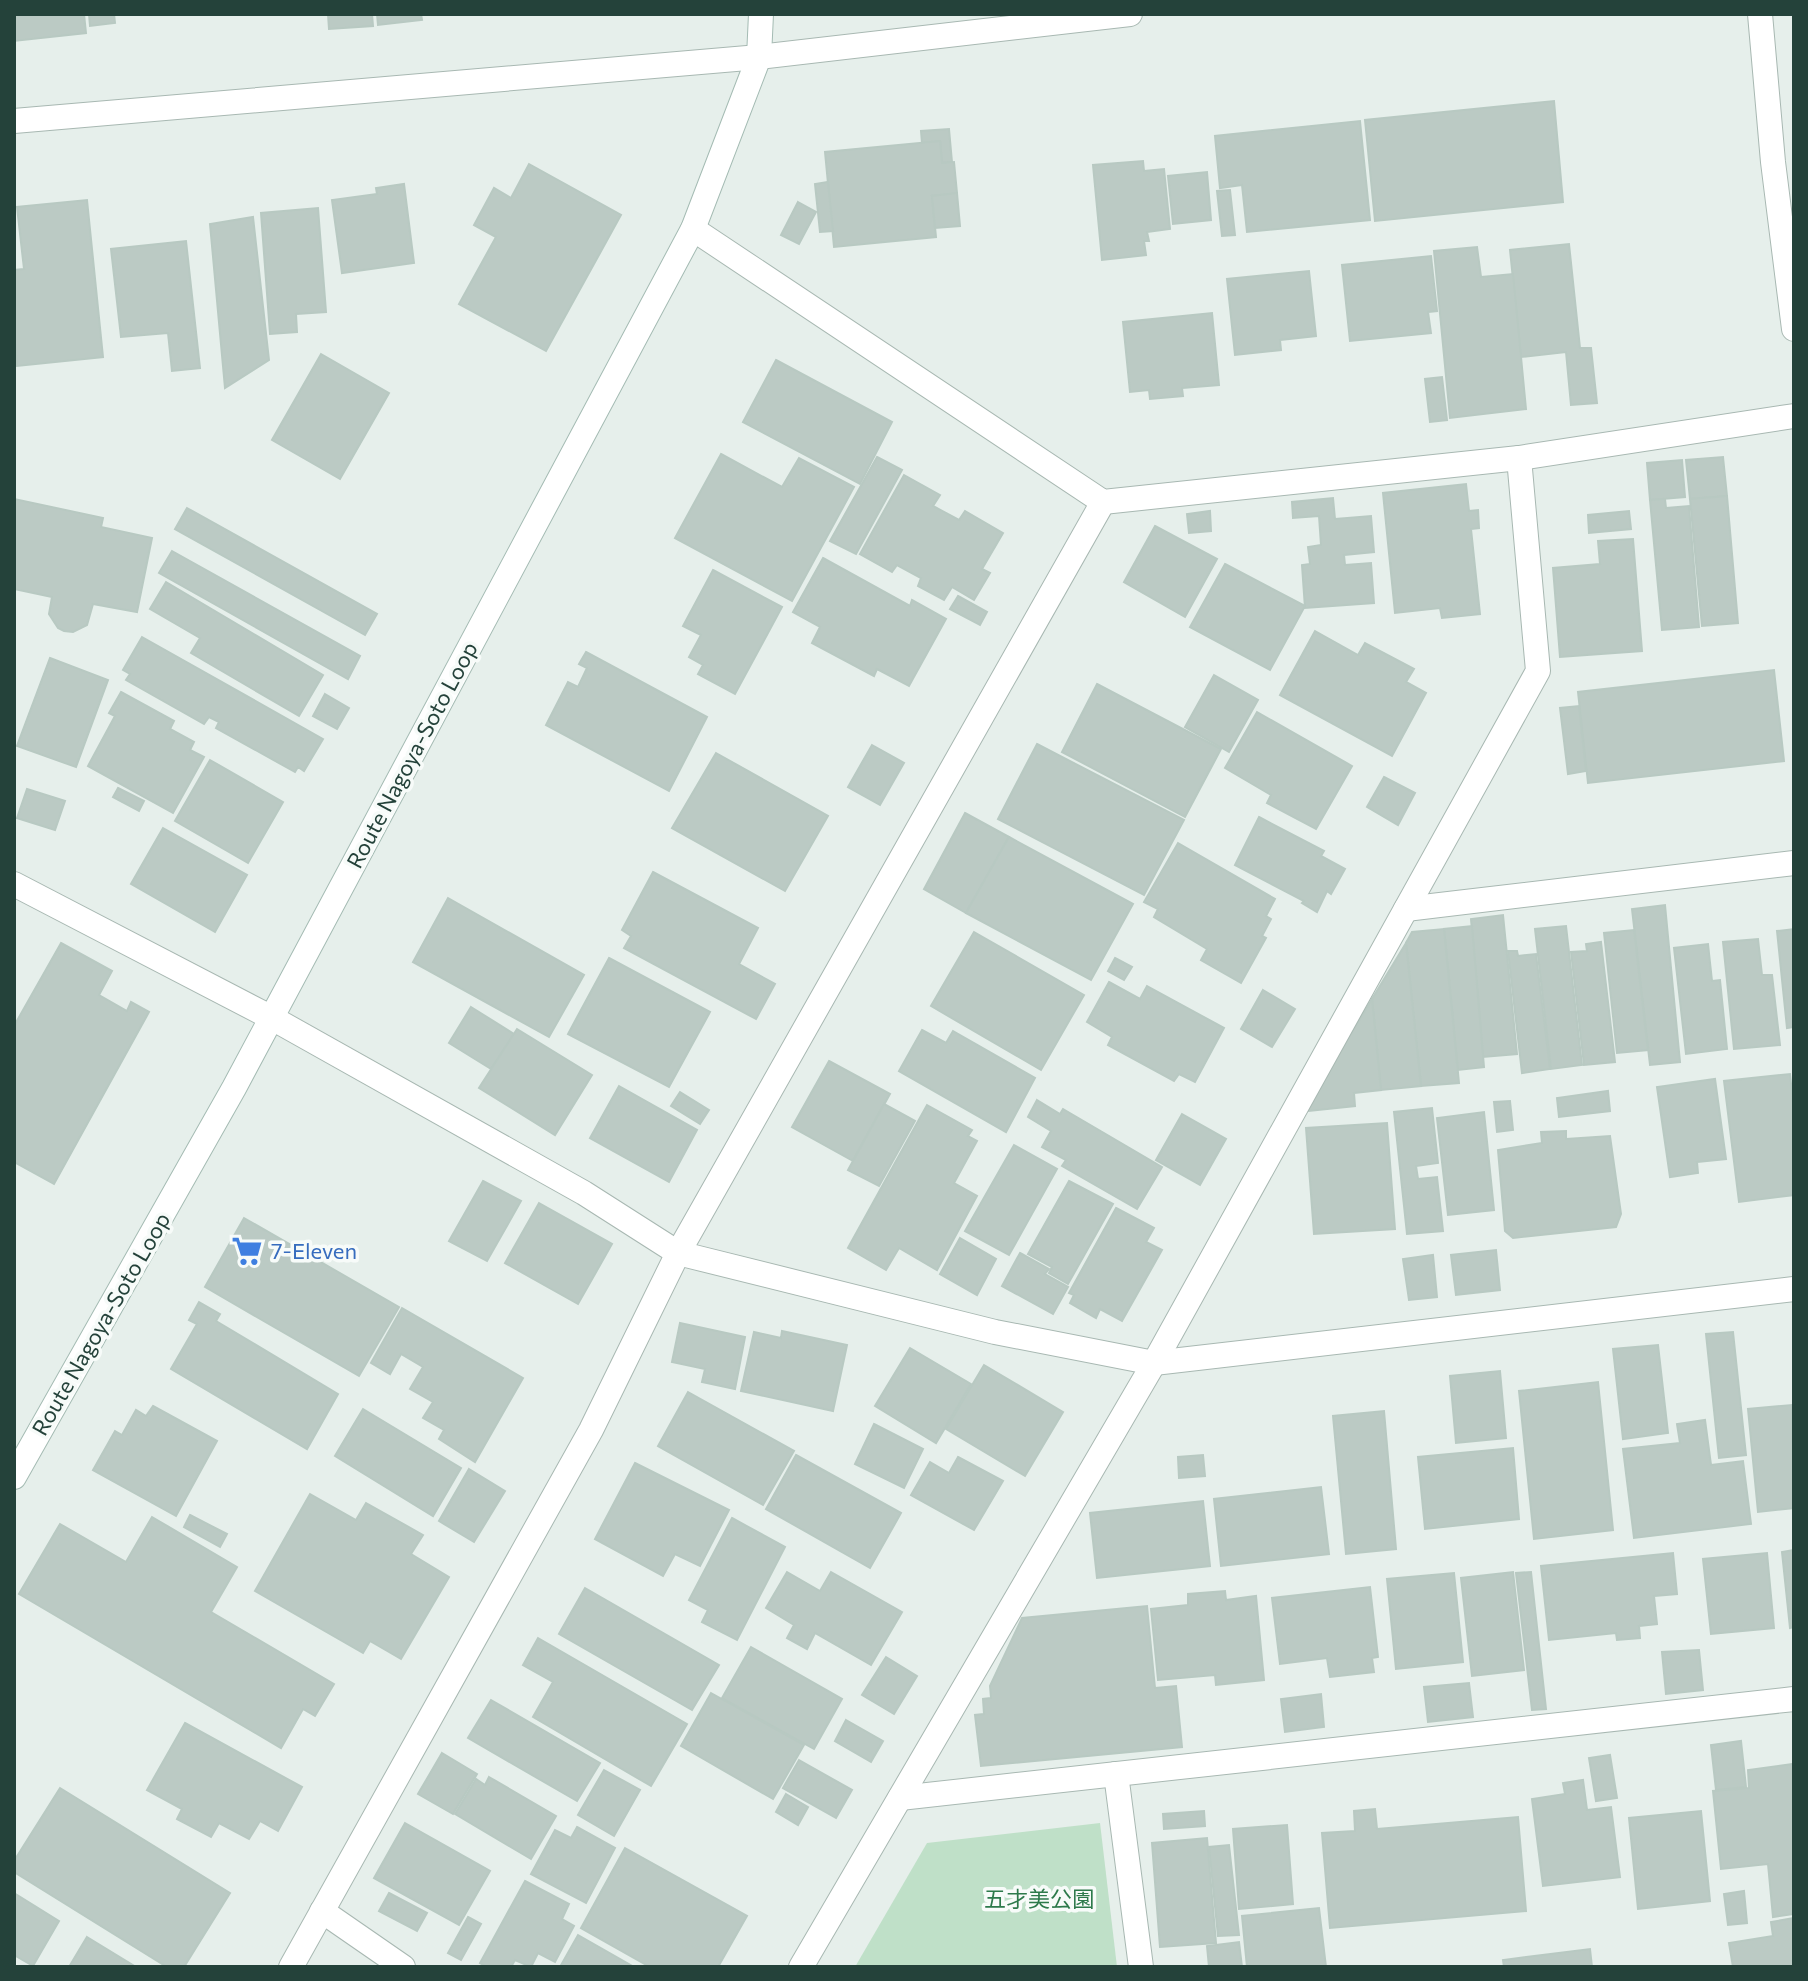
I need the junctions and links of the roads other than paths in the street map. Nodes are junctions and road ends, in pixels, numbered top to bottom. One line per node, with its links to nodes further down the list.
1 (761, 14): 4 (street, Route Nagoya-Soto Loop)
2 (1130, 14): 4 (street)
3 (1760, 14): 7 (street)
4 (759, 57): 5 (street); 6 (street, Route Nagoya-Soto Loop)
5 (14, 121)
6 (693, 229): 10 (street); 14 (street, Route Nagoya-Soto Loop)
7 (1794, 329)
8 (1794, 416): 9 (street)
9 (1519, 458): 10 (street); 13 (street)
10 (1103, 502): 15 (street)
11 (1794, 863): 13 (street)
12 (14, 884): 14 (street)
13 (1406, 909): 17 (street)
14 (272, 1018): 15 (street); 18 (street, Route Nagoya-Soto Loop)
15 (678, 1253): 17 (street); 22 (street)
16 (1794, 1289): 17 (street)
17 (1154, 1363): 21 (street)
18 (14, 1477)
19 (1794, 1699): 20 (street)
20 (1116, 1774): 21 (street); 26 (street)
21 (900, 1798): 25 (street)
22 (322, 1911): 23 (street); 24 (street)
23 (291, 1967)
24 (403, 1967)
25 (801, 1967)
26 (1141, 1967)

